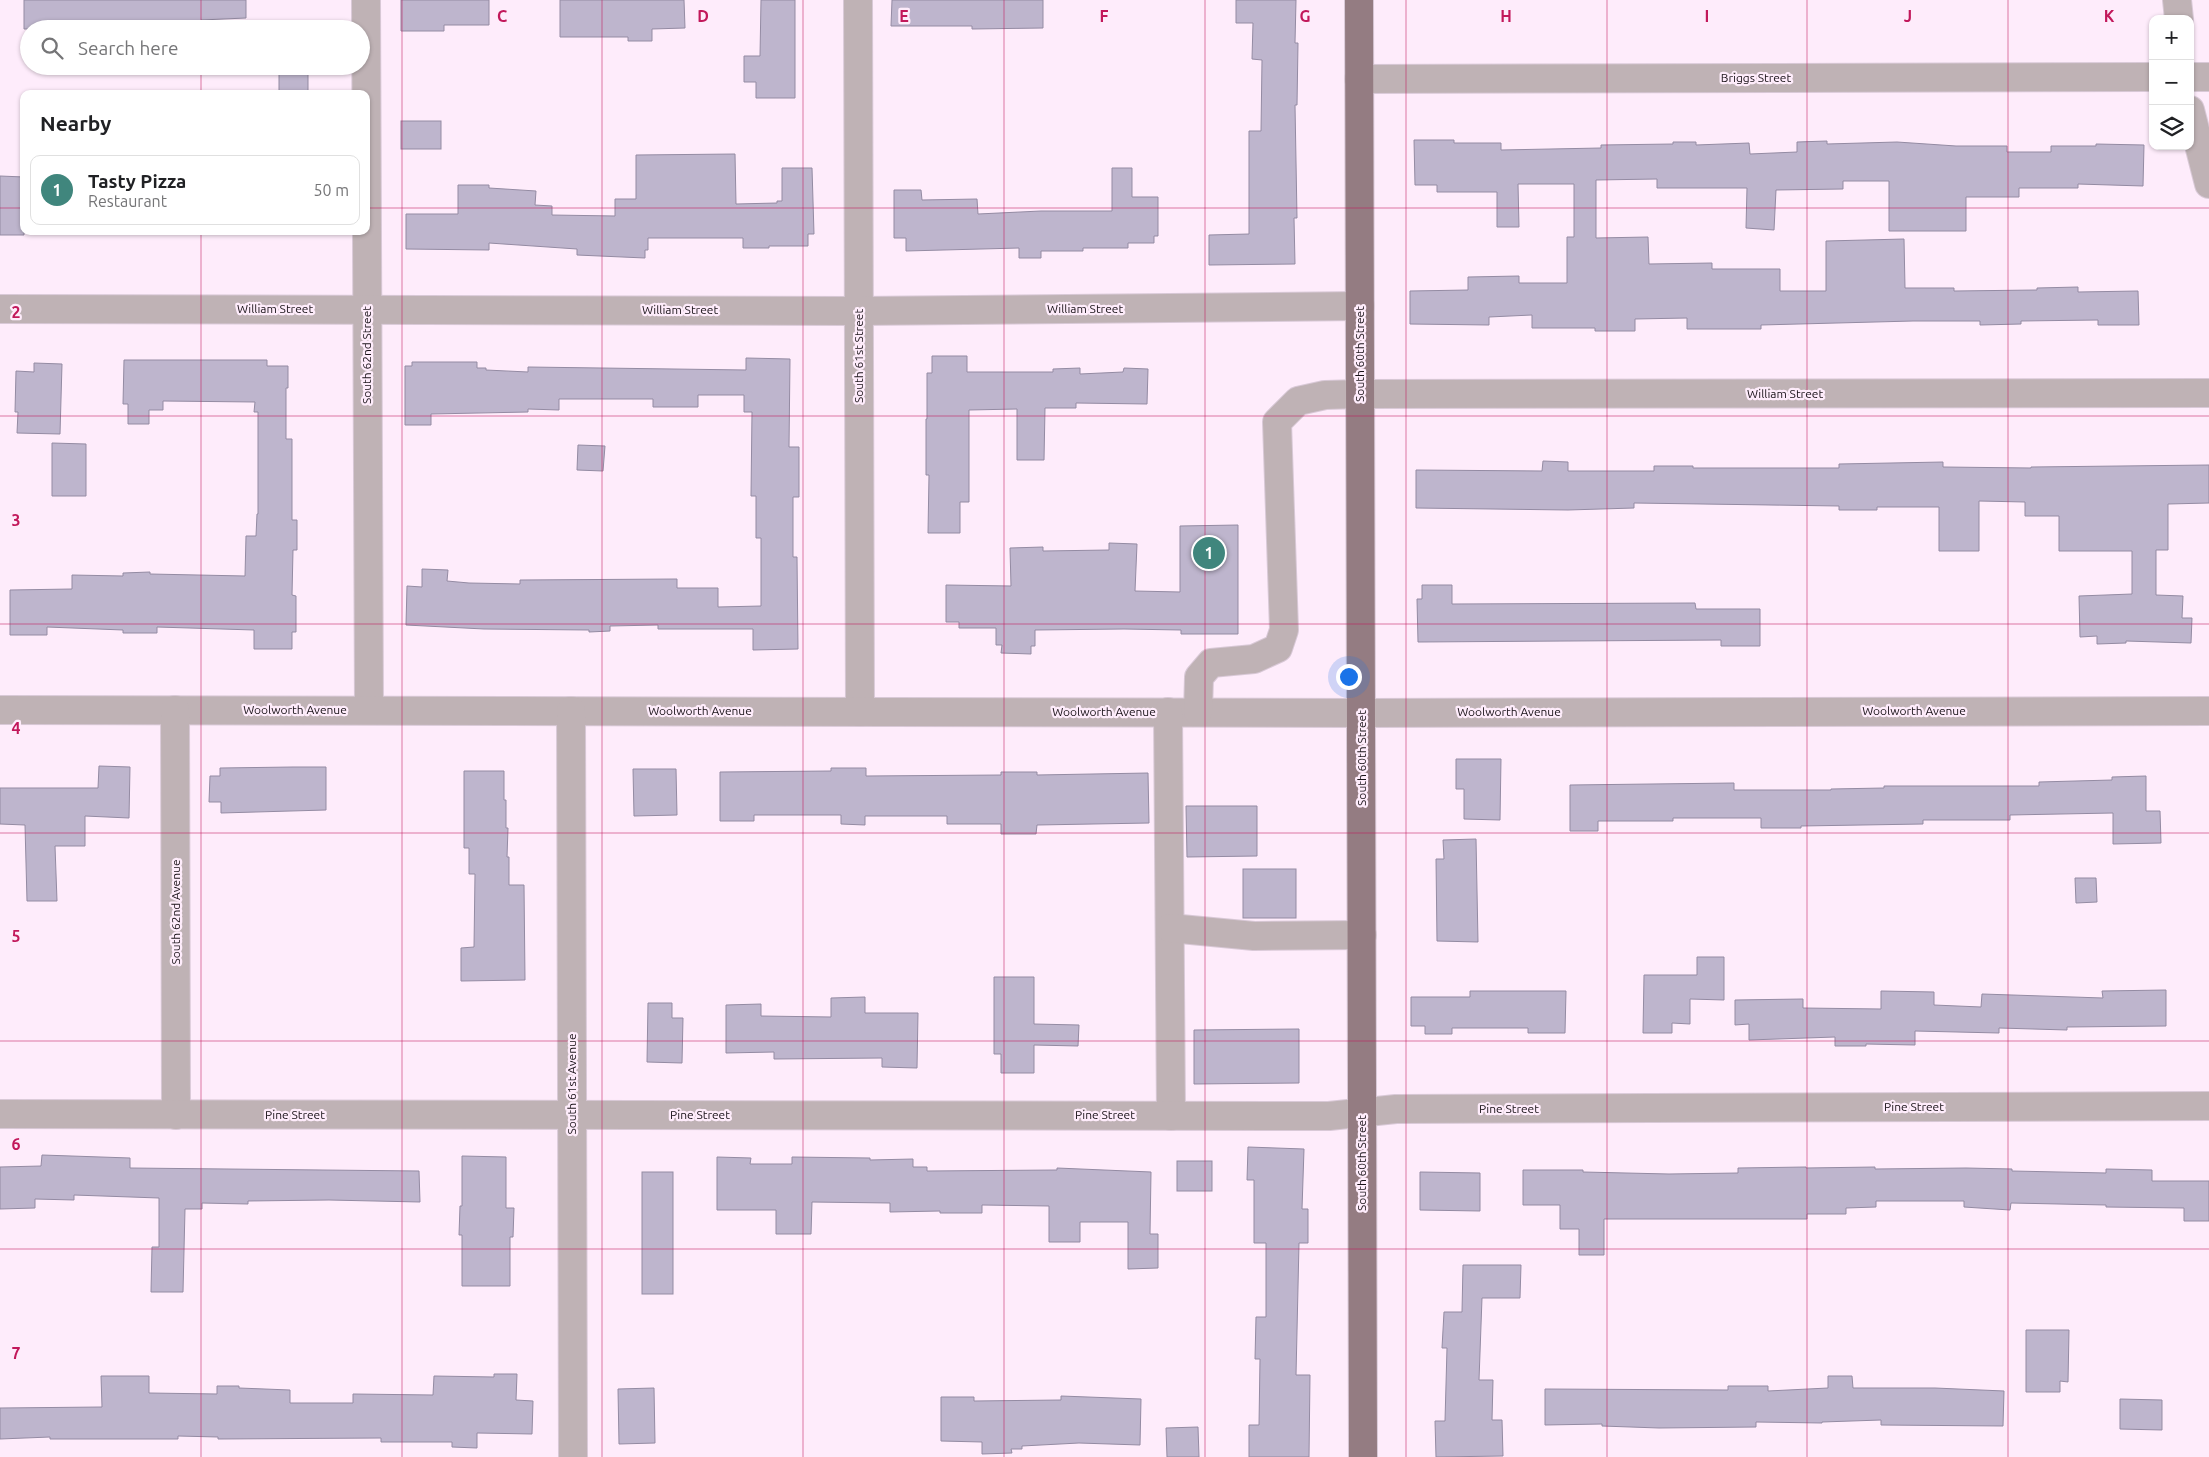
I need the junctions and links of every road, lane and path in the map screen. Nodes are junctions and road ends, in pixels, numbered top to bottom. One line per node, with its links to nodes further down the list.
1 (366, 0): 6 (street, South 62nd Street)
2 (858, 0): 19 (street, South 61st Street)
3 (1359, 0): 11 (main road, South 60th Street)
4 (2177, 0): 5 (street)
5 (2179, 15)
6 (366, 20)
7 (366, 75): 12 (street, South 62nd Street)
8 (2149, 77): 11 (street, Briggs Street)
9 (2194, 77): 10 (street)
10 (2209, 77)
11 (1359, 79): 16 (main road, South 60th Street)
12 (366, 90)
13 (2194, 126): 14 (street)
14 (2209, 184)
15 (367, 235): 18 (street, South 62nd Street)
16 (1360, 306): 19 (street, William Street); 21 (main road, South 60th Street)
17 (0, 309): 18 (street, William Street)
18 (367, 309): 19 (street, William Street); 24 (street, South 62nd Street)
19 (859, 311): 27 (street, South 61st Street)
20 (2209, 393): 21 (street, William Street)
21 (1360, 394): 29 (street, William Street); 30 (main road, South 60th Street)
22 (0, 710): 23 (street, Woolworth Avenue)
23 (175, 710): 24 (street, Woolworth Avenue); 36 (street, South 62nd Avenue)
24 (369, 710): 25 (street, Woolworth Avenue)
25 (571, 711): 27 (street, Woolworth Avenue); 37 (street, South 61st Avenue)
26 (2209, 711): 30 (street, Woolworth Avenue)
27 (860, 712): 28 (street, Woolworth Avenue)
28 (1168, 712): 29 (street, Woolworth Avenue); 31 (street)
29 (1198, 712): 30 (street, Woolworth Avenue)
30 (1362, 713): 32 (main road, South 60th Street)
31 (1170, 928): 32 (street); 38 (street)
32 (1362, 935): 34 (main road, South 60th Street)
33 (2209, 1106): 34 (street, Pine Street)
34 (1362, 1112): 38 (street, Pine Street); 40 (main road, South 60th Street)
35 (0, 1114): 36 (street, Pine Street)
36 (176, 1115): 37 (street, Pine Street)
37 (572, 1115): 38 (street, Pine Street); 39 (street, South 61st Avenue)
38 (1171, 1116)
39 (573, 1457)
40 (1363, 1457)

